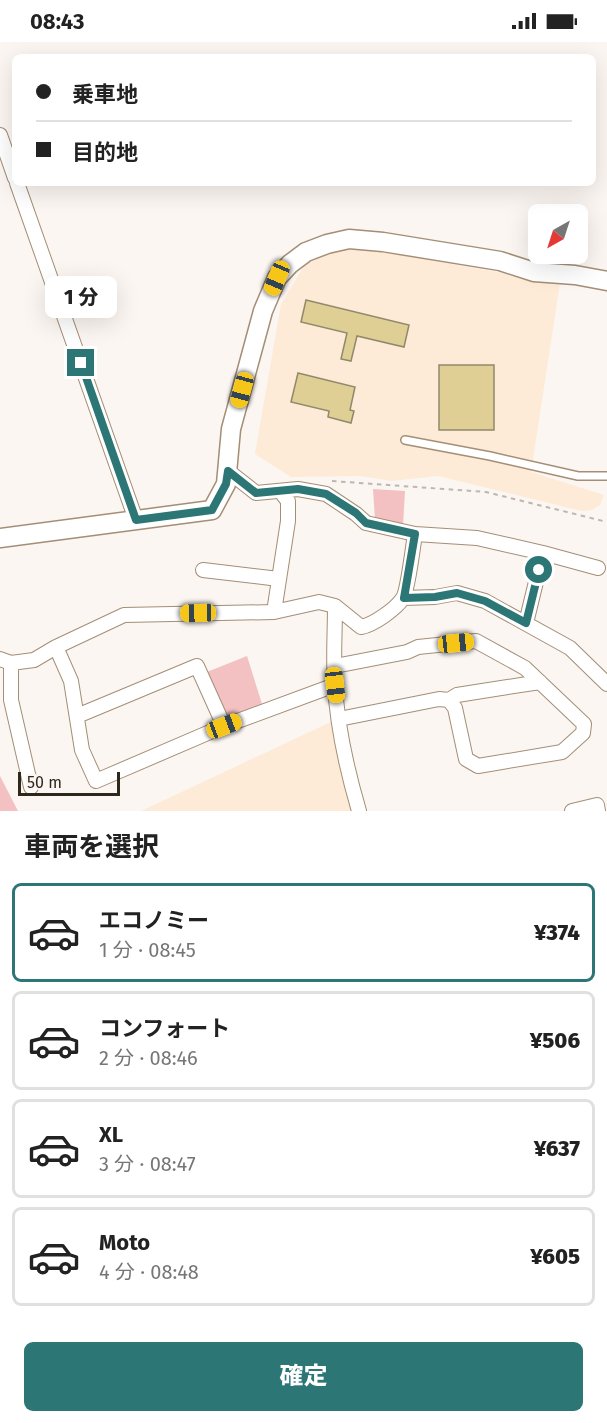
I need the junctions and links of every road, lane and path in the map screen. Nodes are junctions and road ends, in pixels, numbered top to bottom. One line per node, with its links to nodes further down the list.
1 (0, 135): 2 (street)
2 (12, 169)
3 (18, 186): 10 (street)
4 (607, 282): 6 (street)
5 (405, 440): 7 (lane)
6 (228, 471): 9 (street); 10 (street)
7 (607, 476)
8 (330, 481): 11 (path)
9 (281, 492): 12 (street); 17 (street)
10 (136, 520): 13 (street)
11 (607, 520)
12 (415, 534): 14 (street); 18 (street)
13 (0, 538)
14 (543, 553): 15 (street); 21 (street)
15 (598, 568)
16 (203, 570): 17 (street)
17 (279, 579): 20 (street)
18 (404, 598): 19 (street); 21 (street)
19 (334, 606): 20 (street); 24 (street)
20 (274, 612): 22 (street)
21 (526, 623): 26 (street)
22 (56, 647): 23 (street); 29 (street)
23 (5, 661): 32 (street)
24 (335, 666): 25 (street); 27 (street)
25 (540, 682): 28 (street); 28 (street)
26 (607, 684)
27 (335, 685): 30 (street); 31 (street)
28 (449, 700): 30 (street)
29 (77, 716): 31 (street); 31 (street)
30 (339, 719): 33 (street)
31 (224, 726)
32 (31, 787)
33 (359, 811)
34 (572, 811): 35 (street)
35 (598, 811)

